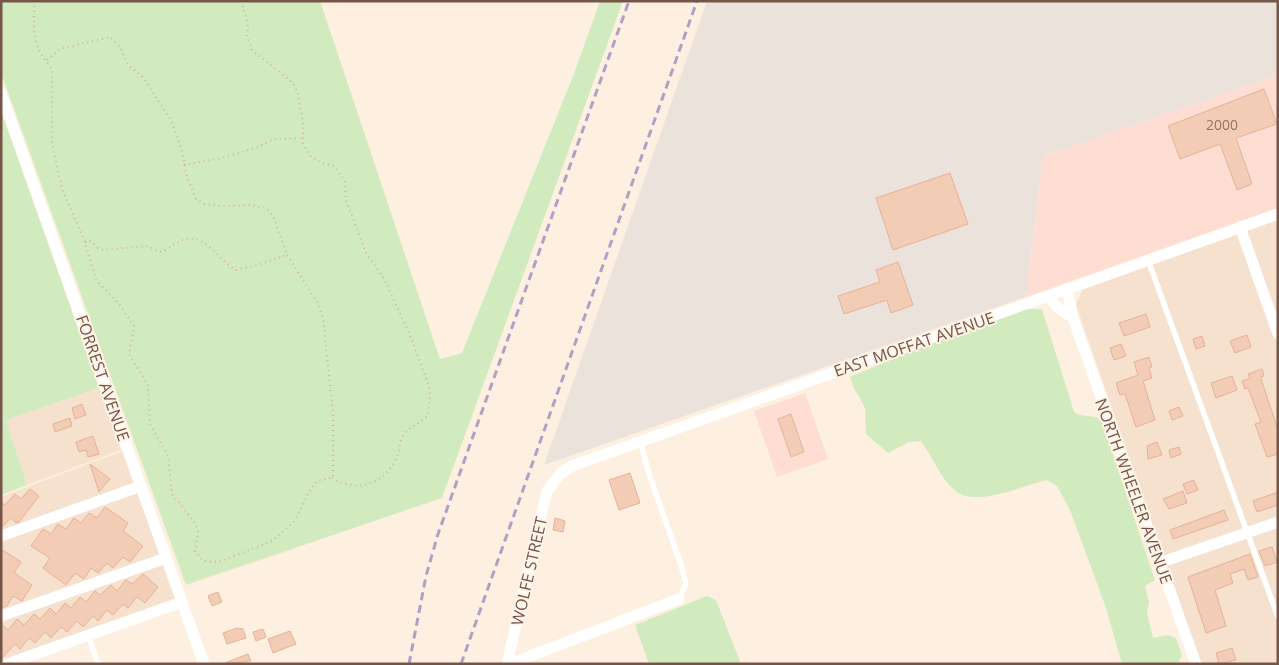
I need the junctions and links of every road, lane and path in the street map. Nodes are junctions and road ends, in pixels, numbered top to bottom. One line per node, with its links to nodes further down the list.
1 (35, 1): 3 (path)
2 (241, 1): 5 (path)
3 (46, 60): 6 (path); 9 (path)
4 (1, 93): 19 (street, FORREST AVENUE)
5 (302, 138): 6 (path); 17 (path)
6 (184, 164): 10 (path)
7 (1278, 214): 8 (street, EAST MOFFAT AVENUE)
8 (1240, 227): 11 (street, EAST MOFFAT AVENUE); 15 (street)
9 (85, 242): 10 (path); 17 (path)
10 (287, 255): 17 (path)
11 (1148, 260): 12 (street, EAST MOFFAT AVENUE); 21 (lane)
12 (1067, 289): 13 (street, EAST MOFFAT AVENUE); 14 (street, NORTH WHEELER AVENUE)
13 (1048, 296): 14 (street); 16 (street, EAST MOFFAT AVENUE)
14 (1073, 318): 24 (street, NORTH WHEELER AVENUE)
15 (1278, 334)
16 (640, 440): 18 (street, EAST MOFFAT AVENUE); 25 (lane)
17 (332, 477)
18 (554, 480): 33 (street, WOLFE STREET)
19 (141, 486): 22 (street); 23 (street, FORREST AVENUE)
20 (1278, 522): 21 (street)
21 (1248, 532): 24 (street); 28 (lane)
22 (1, 536)
23 (166, 558): 26 (street, FORREST AVENUE); 27 (street)
24 (1160, 563): 34 (street, NORTH WHEELER AVENUE)
25 (679, 599): 33 (street)
26 (182, 602): 29 (street); 32 (street, FORREST AVENUE)
27 (1, 616)
28 (1278, 618)
29 (88, 635): 30 (street); 31 (lane)
30 (7, 664)
31 (98, 664)
32 (204, 664)
33 (509, 664)
34 (1196, 664)

